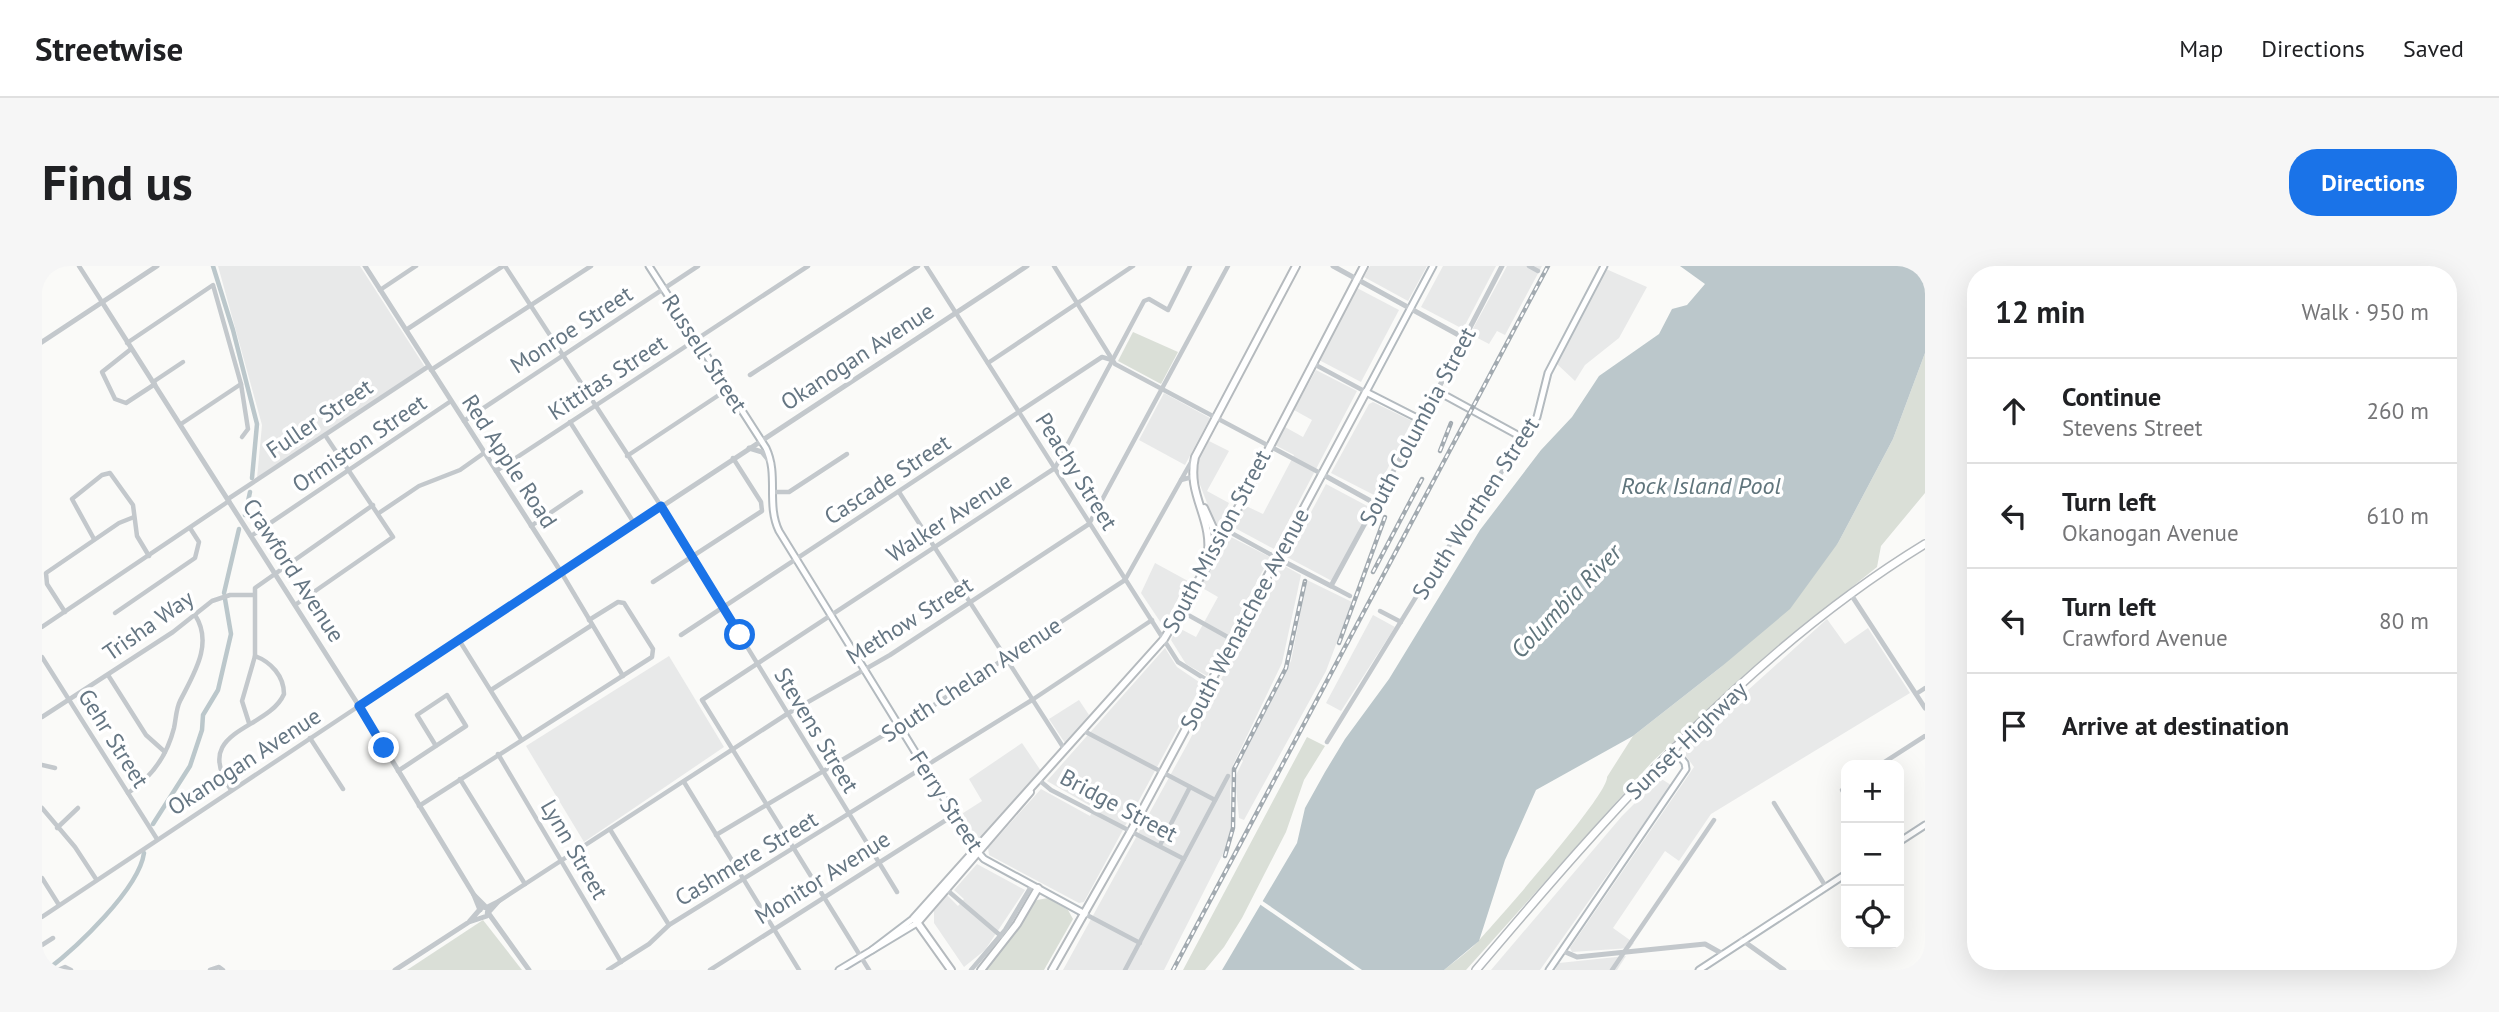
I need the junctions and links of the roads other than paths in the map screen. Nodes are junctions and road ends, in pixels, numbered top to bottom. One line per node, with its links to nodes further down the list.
1 (79, 266): 28 (street, Crawford Avenue)
2 (157, 266): 28 (street)
3 (365, 266): 27 (street, Red Apple Road)
4 (416, 266): 27 (street)
5 (504, 266): 30 (street, Stevens Street); 33 (street)
6 (591, 266): 30 (street, Fuller Street)
7 (649, 266): 26 (main road, Russell Street)
8 (698, 266): 26 (street, Monroe Street)
9 (808, 266): 35 (street, Kittitas Street)
10 (918, 266): 45 (street)
11 (926, 266): 32 (street, Peachy Street)
12 (1027, 266): 32 (street, Okanogan Avenue)
13 (1054, 266): 29 (street)
14 (1133, 266): 29 (street)
15 (1190, 266): 40 (street, Walker Avenue)
16 (1228, 266): 49 (street, Methow Street)
17 (1296, 266): 55 (main road, South Chelan Avenue)
18 (1333, 266): 25 (street)
19 (1364, 266): 25 (main road, South Mission Street)
20 (1433, 266): 31 (main road, South Wenatchee Avenue)
21 (1502, 266): 34 (street, South Columbia Street)
22 (1529, 266): 24 (street)
23 (1604, 266): 62 (main road, South Worthen Street)
24 (1538, 271)
25 (1356, 279): 31 (street); 43 (main road, South Mission Street)
26 (664, 289): 35 (main road, Russell Street); 39 (street, Monroe Street)
27 (380, 290): 33 (street, Red Apple Road)
28 (102, 302): 36 (street); 37 (street, Crawford Avenue)
29 (1078, 303): 40 (street); 42 (street)
30 (531, 306): 39 (street, Stevens Street); 44 (street, Fuller Street)
31 (1409, 309): 34 (street); 50 (main road, South Wenatchee Avenue)
32 (956, 313): 42 (street, Peachy Street); 63 (street, Okanogan Avenue)
33 (406, 330): 44 (street, Red Apple Road)
34 (1464, 338): 51 (street, South Columbia Street)
35 (696, 339): 48 (main road, Russell Street); 53 (street, Kittitas Street)
36 (42, 342)
37 (127, 342): 38 (street, Crawford Avenue); 47 (street)
38 (131, 349): 46 (street, Crawford Avenue); 46 (street)
39 (563, 356): 53 (street, Stevens Street); 57 (street, Monroe Street)
40 (1112, 360): 49 (street); 54 (street, Cascade Street); 72 (street, Walker Avenue)
41 (183, 362): 46 (street)
42 (988, 363): 54 (street, Peachy Street)
43 (1312, 363): 50 (street); 64 (main road, South Mission Street)
44 (430, 368): 52 (street, Red Apple Road); 60 (street, Fuller Street)
45 (750, 375)
46 (154, 383): 59 (street, Crawford Avenue)
47 (241, 384): 59 (street); 61 (street)
48 (728, 389): 63 (main road, Russell Street); 68 (street)
49 (1163, 389): 55 (street); 89 (street, Methow Street)
50 (1366, 391): 56 (main road); 75 (main road, South Wenatchee Avenue)
51 (1437, 391): 56 (main road, South Columbia Street); 62 (main road)
52 (451, 401): 57 (street, Red Apple Road); 73 (street, Ormiston Street)
53 (595, 406): 58 (street, Kittitas Street); 68 (street, Stevens Street)
54 (1020, 413): 72 (street, Peachy Street); 80 (street, Cascade Street)
55 (1215, 418): 64 (street); 69 (main road, South Chelan Avenue)
56 (1421, 420): 83 (street, South Columbia Street)
57 (464, 421): 66 (street, Red Apple Road)
58 (570, 422): 74 (street, Kittitas Street); 88 (street)
59 (181, 424): 81 (street, Crawford Avenue)
60 (325, 435): 73 (street); 81 (street, Fuller Street)
61 (242, 437)
62 (1525, 439): 120 (street, South Worthen Street)
63 (761, 440): 65 (street, Okanogan Avenue); 71 (main road, Ferry Street)
64 (1267, 446): 75 (street); 92 (main road, South Mission Street)
65 (748, 448): 70 (street, Okanogan Avenue); 71 (street)
66 (484, 453): 74 (street, Red Apple Road); 86 (street)
67 (847, 454): 78 (street)
68 (627, 456): 85 (street, Stevens Street)
69 (1195, 457): 76 (main road); 77 (street, South Chelan Avenue)
70 (733, 458): 85 (street, Okanogan Avenue); 98 (street)
71 (772, 465): 78 (main road, Ferry Street)
72 (1055, 468): 89 (street, Peachy Street); 96 (street, Walker Avenue)
73 (349, 471): 84 (street); 93 (street, Ormiston Street)
74 (496, 471): 90 (street, Red Apple Road)
75 (1322, 474): 83 (street); 99 (main road, South Wenatchee Avenue)
76 (1192, 477): 77 (street); 82 (main road)
77 (1181, 480): 104 (street, South Chelan Avenue)
78 (771, 491): 100 (main road, Ferry Street)
79 (581, 492): 90 (street)
80 (899, 492): 96 (street); 100 (street, Cascade Street)
81 (228, 500): 91 (street, Fuller Street); 93 (street, Crawford Avenue)
82 (1199, 502): 92 (main road); 101 (main road)
83 (1376, 504): 106 (street, South Columbia Street)
84 (373, 505): 86 (street); 102 (street)
85 (661, 506): 88 (street, Okanogan Avenue); 98 (street, Stevens Street)
86 (379, 513): 111 (street)
87 (134, 517): 94 (street); 94 (street); 97 (street)
88 (634, 523): 103 (street, Okanogan Avenue)
89 (1089, 524): 104 (street, Peachy Street); 110 (street, Methow Street)
90 (531, 526): 103 (street, Red Apple Road)
91 (190, 528): 97 (street, Fuller Street); 116 (street)
92 (1224, 530): 99 (street); 101 (main road, South Mission Street)
93 (251, 537): 102 (street, Crawford Avenue)
94 (94, 539): 115 (street)
95 (1925, 544): 107 (highway, Sunset Highway)
96 (934, 547): 110 (street); 118 (street, Walker Avenue)
97 (149, 556): 115 (street, Fuller Street)
98 (692, 556): 105 (street); 112 (street, Stevens Street)
99 (1277, 558): 106 (street); 126 (main road, South Wenatchee Avenue)
100 (797, 559): 112 (street, Cascade Street); 118 (main road, Ferry Street)
101 (1207, 561): 113 (main road, South Mission Street)
102 (274, 572): 108 (street); 111 (street, Crawford Avenue)
103 (561, 572): 121 (street, Red Apple Road); 124 (street, Okanogan Avenue)
104 (1125, 580): 119 (street, Peachy Street); 129 (street, South Chelan Avenue)
105 (653, 582)
106 (1331, 586): 109 (street)
107 (1850, 593): 137 (street); 152 (highway, Sunset Highway)
108 (253, 595): 117 (street, Trisha Way); 127 (street)
109 (1350, 596)
110 (969, 603): 129 (street); 131 (street, Methow Street)
111 (295, 605): 140 (street, Crawford Avenue)
112 (723, 608): 123 (street, Cascade Street); 130 (street, Stevens Street)
113 (1180, 611): 125 (main road, South Mission Street); 126 (street)
114 (1380, 611): 120 (street)
115 (65, 612): 122 (street, Fuller Street)
116 (115, 613)
117 (195, 615): 132 (street, Trisha Way); 155 (street)
118 (831, 615): 130 (street, Walker Avenue); 131 (main road, Ferry Street)
119 (1152, 620): 125 (street, Peachy Street); 139 (street, Cashmere Street)
120 (1401, 622): 150 (street, South Worthen Street)
121 (591, 623): 133 (street, Red Apple Road); 133 (street); 136 (street)
122 (42, 627)
123 (681, 635)
124 (459, 639): 136 (street); 140 (street, Okanogan Avenue)
125 (1164, 639): 134 (street, Peachy Street); 146 (main road, South Mission Street)
126 (1233, 640): 134 (main road, South Wenatchee Avenue)
127 (255, 656): 144 (street); 144 (street)
128 (42, 657): 138 (street, Gehr Street)
129 (1005, 658): 139 (street); 145 (street, South Chelan Avenue)
130 (758, 664): 142 (street, Stevens Street); 153 (street, Walker Avenue)
131 (864, 670): 142 (street, Methow Street); 145 (main road, Ferry Street)
132 (108, 675): 138 (street, Trisha Way); 155 (street)
133 (623, 676): 149 (street)
134 (1210, 681): 162 (main road, South Wenatchee Avenue)
135 (1925, 688): 137 (street)
136 (491, 691): 149 (street)
137 (1916, 694): 141 (street)
138 (69, 700): 143 (street, Trisha Way); 171 (street, Gehr Street)
139 (1032, 701): 154 (street); 160 (street, Cashmere Street)
140 (359, 706): 148 (street, Okanogan Avenue); 161 (street, Crawford Avenue)
141 (1925, 708)
142 (787, 714): 153 (street, Methow Street); 163 (street, Stevens Street)
143 (42, 717)
144 (249, 723): 170 (street)
145 (899, 726): 160 (main road, Ferry Street); 163 (street, South Chelan Avenue)
146 (1084, 731): 154 (main road, South Mission Street); 162 (street)
147 (1925, 736): 157 (street)
148 (310, 738): 169 (street); 170 (street, Okanogan Avenue)
149 (520, 739): 156 (street)
150 (1327, 741)
151 (436, 746): 151 (street); 161 (street)
152 (1674, 748): 216 (main road); 237 (highway, Sunset Highway)
153 (733, 750): 167 (street, Methow Street); 174 (street)
154 (1065, 751): 166 (main road, South Mission Street)
155 (165, 752): 171 (street)
156 (498, 754): 165 (street); 192 (street, Lynn Street)
157 (1888, 760)
158 (42, 765): 159 (street)
159 (55, 768)
160 (925, 768): 178 (main road, Ferry Street); 179 (street, Cashmere Street)
161 (398, 771): 175 (street, Crawford Avenue)
162 (1163, 772): 168 (street); 184 (main road, South Wenatchee Avenue)
163 (822, 773): 174 (street, South Chelan Avenue); 179 (street, Stevens Street)
164 (1228, 776): 172 (street)
165 (460, 779): 175 (street); 198 (street)
166 (1040, 780): 184 (street, Bridge Street); 190 (main road, South Mission Street)
167 (684, 782): 183 (street, Methow Street); 185 (street)
168 (1190, 787): 172 (street); 188 (street)
169 (343, 789)
170 (231, 790): 186 (street, Okanogan Avenue)
171 (128, 793): 186 (street, Gehr Street)
172 (1215, 800): 191 (street)
173 (1774, 803): 200 (street)
174 (766, 805): 185 (street, South Chelan Avenue); 189 (street)
175 (419, 806): 205 (street, Crawford Avenue)
176 (42, 808): 182 (street)
177 (78, 808): 182 (street)
178 (954, 815): 190 (main road, Ferry Street); 193 (street, Monitor Avenue)
179 (848, 817): 189 (street, Cashmere Street); 193 (street, Stevens Street)
180 (1714, 820): 217 (street)
181 (1925, 826): 187 (main road)
182 (57, 828): 196 (street)
183 (611, 830): 192 (street, Methow Street); 209 (street)
184 (1131, 831): 188 (street, Bridge Street); 206 (main road, South Wenatchee Avenue)
185 (716, 835): 197 (street)
186 (157, 839): 196 (street, Okanogan Avenue)
187 (1904, 839)
188 (1160, 845): 191 (street, Bridge Street)
189 (793, 848): 197 (street, Cashmere Street); 203 (street)
190 (977, 851): 199 (main road, Ferry Street); 201 (main road, South Mission Street); 208 (main road, South Mission Street)
191 (1184, 859): 214 (street)
192 (561, 861): 198 (street, Methow Street); 220 (street, Lynn Street)
193 (877, 863): 202 (street, Stevens Street); 203 (street, Monitor Avenue)
194 (1841, 877): 200 (main road)
195 (42, 878): 204 (street)
196 (96, 879): 204 (street, Okanogan Avenue)
197 (744, 880): 209 (street, Cashmere Street); 210 (street)
198 (525, 884): 205 (street, Methow Street)
199 (1035, 887): 206 (main road, Ferry Street); 211 (street); 234 (main road)
200 (1826, 887): 213 (main road)
201 (947, 890): 208 (main road, South Mission Street); 211 (street)
202 (897, 892)
203 (823, 897): 210 (street, Monitor Avenue); 219 (street)
204 (59, 905): 207 (street, Okanogan Avenue)
205 (485, 911): 225 (street, Methow Street); 226 (street, Crawford Avenue)
206 (1086, 914): 214 (street, Ferry Street); 235 (main road, South Wenatchee Avenue)
207 (42, 917)
208 (915, 921): 219 (main road, South Mission Street); 232 (main road)
209 (669, 925): 220 (street, Cashmere Street)
210 (773, 928): 228 (street, Monitor Avenue); 229 (street)
211 (1001, 936): 233 (street)
212 (53, 938): 215 (street)
213 (1742, 940): 218 (main road); 241 (street)
214 (1140, 943): 236 (street)
215 (42, 945)
216 (1563, 951): 217 (street); 238 (main road)
217 (1623, 953): 218 (street); 239 (street)
218 (1721, 953): 240 (main road)
219 (860, 957): 230 (main road, South Mission Street); 231 (street)
220 (621, 962): 227 (street, Cashmere Street)
221 (58, 970): 222 (street)
222 (71, 970)
223 (210, 970): 224 (street)
224 (223, 970)
225 (395, 970)
226 (529, 970)
227 (608, 970)
228 (710, 970)
229 (799, 970)
230 (839, 970)
231 (869, 970)
232 (951, 970)
233 (971, 970)
234 (981, 970)
235 (1052, 970)
236 (1125, 970)
237 (1476, 970)
238 (1549, 970)
239 (1612, 970)
240 (1699, 970)
241 (1784, 970)

